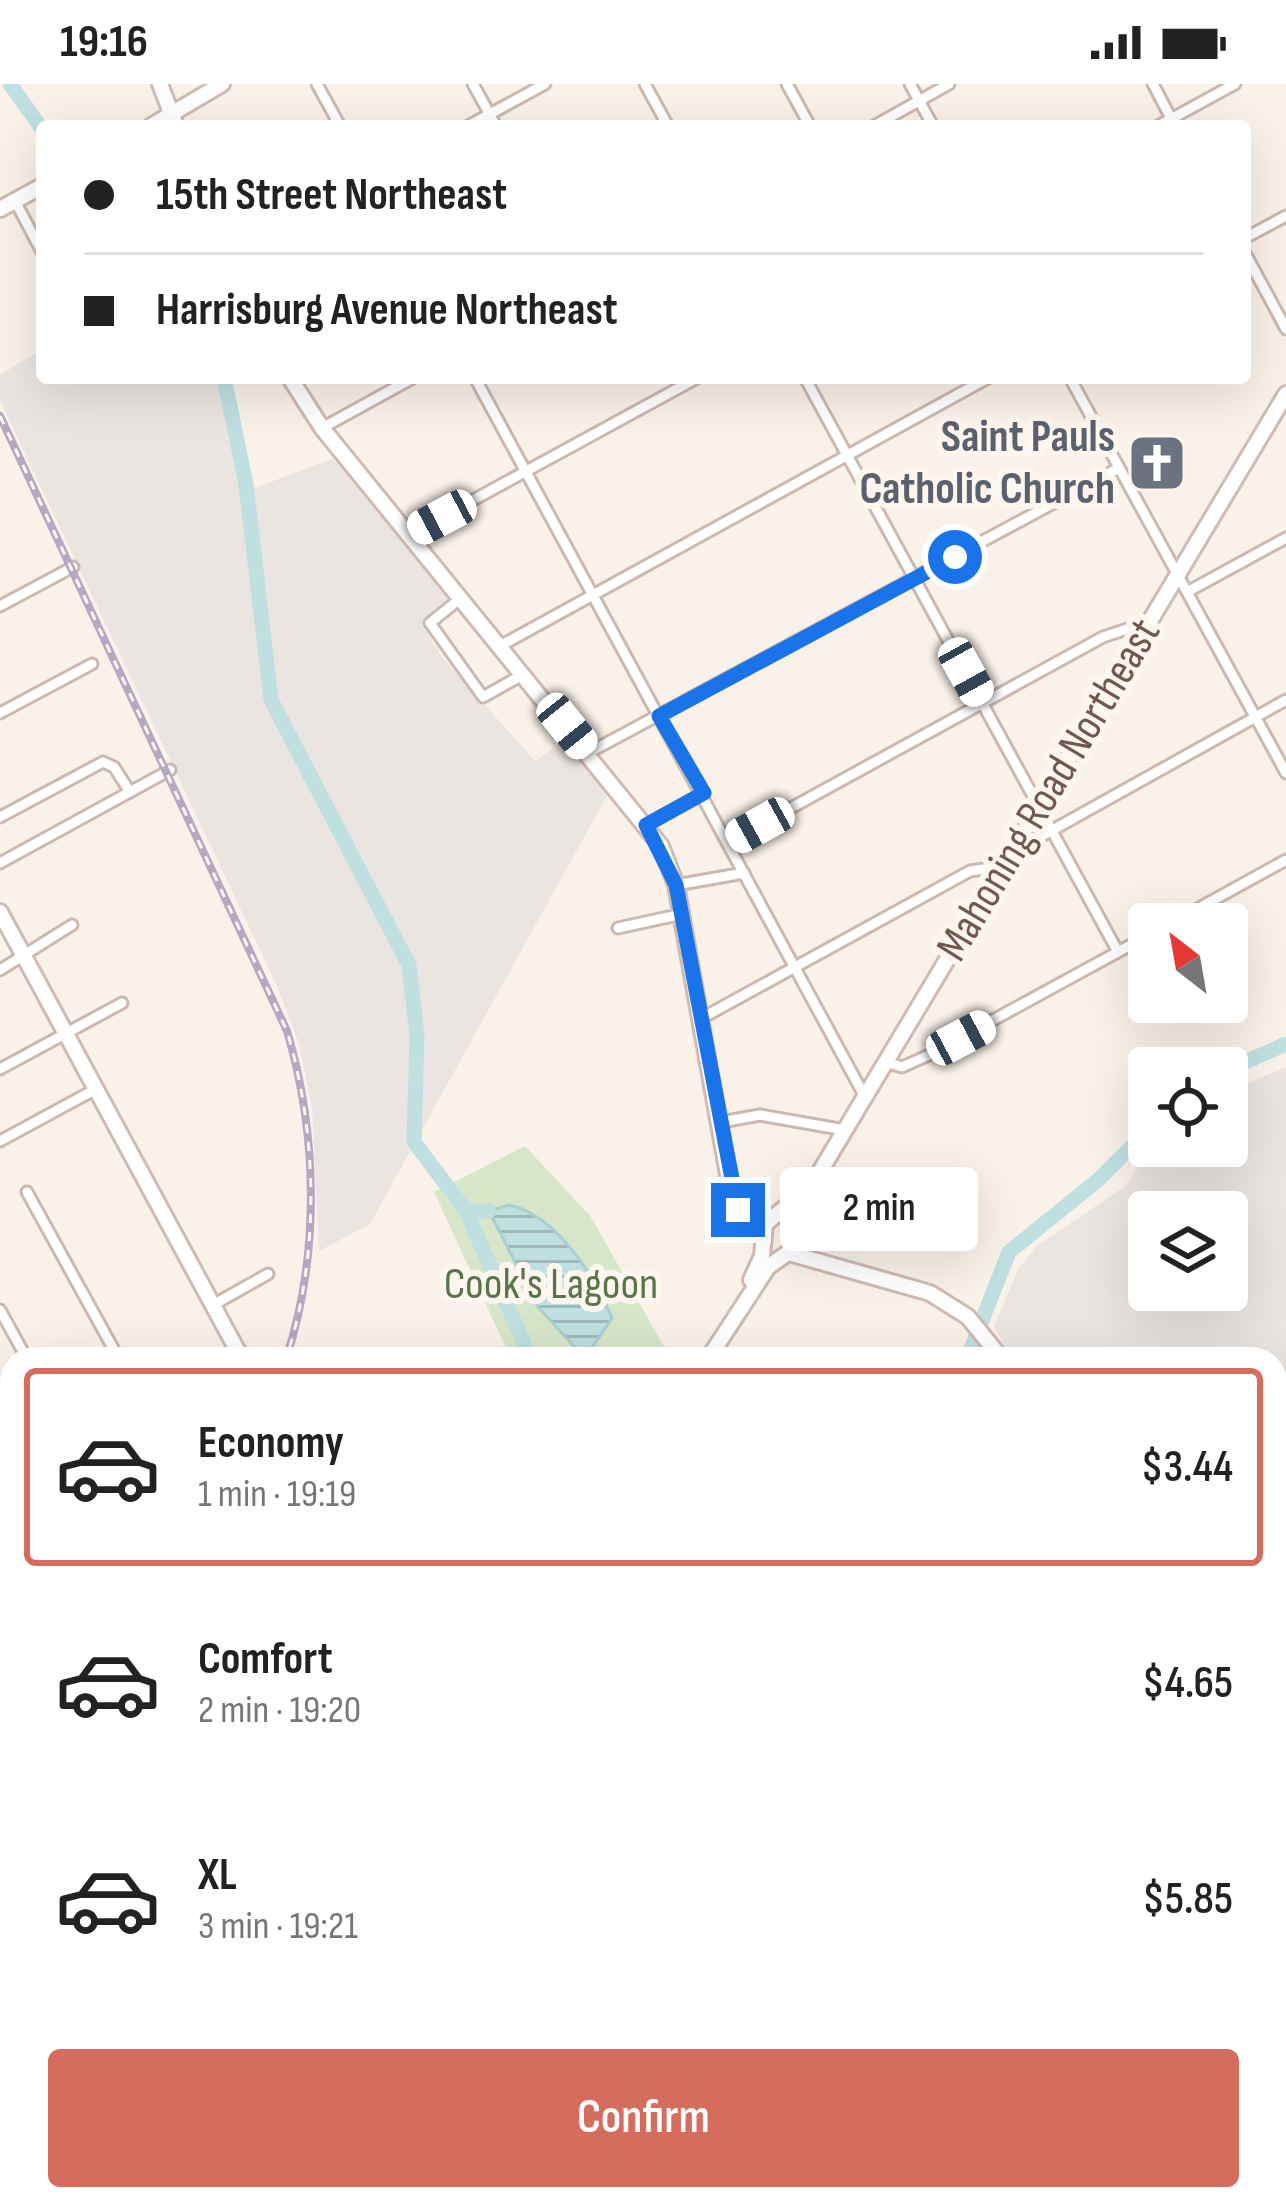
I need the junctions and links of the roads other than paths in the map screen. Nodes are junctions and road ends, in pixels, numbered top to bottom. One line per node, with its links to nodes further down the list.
1 (160, 84): 14 (street)
2 (221, 84): 14 (street)
3 (317, 84): 15 (street)
4 (473, 84): 13 (street)
5 (545, 84): 13 (street)
6 (646, 84): 18 (street)
7 (787, 84): 19 (street)
8 (910, 84): 12 (street)
9 (950, 84): 12 (street)
10 (1153, 84): 22 (street)
11 (1235, 84): 23 (street)
12 (919, 101): 20 (street); 21 (street)
13 (489, 114): 16 (street); 17 (street)
14 (173, 120)
15 (337, 120)
16 (478, 120)
17 (492, 120)
18 (665, 120)
19 (807, 120)
20 (885, 120)
21 (930, 120)
22 (1172, 120)
23 (1176, 120)
24 (36, 189): 25 (street)
25 (15, 201): 26 (street); 29 (street)
26 (0, 209)
27 (1286, 216): 28 (street)
28 (1251, 235)
29 (36, 241)
30 (1251, 264): 31 (street)
31 (1286, 328)
32 (294, 384): 40 (street)
33 (402, 384): 40 (street)
34 (478, 384): 43 (street)
35 (686, 384): 43 (street)
36 (809, 384): 41 (street)
37 (977, 384): 41 (street)
38 (1073, 384): 42 (street)
39 (1286, 394): 47 (street, Mahoning Road Northeast)
40 (322, 428): 44 (street)
41 (847, 455): 48 (street); 50 (street)
42 (1119, 468): 47 (street); 48 (street)
43 (525, 472): 44 (street); 50 (street)
44 (409, 535): 51 (street)
45 (1286, 538): 49 (street)
46 (73, 567): 52 (street)
47 (1178, 574): 49 (street); 53 (street, Mahoning Road Northeast)
48 (915, 579): 58 (street); 60 (street)
49 (1187, 592): 61 (street)
50 (592, 595): 54 (street); 60 (street)
51 (461, 598): 54 (street); 56 (street)
52 (0, 606)
53 (1141, 636): 58 (street); 67 (street, Mahoning Road Northeast)
54 (500, 646): 56 (street)
55 (92, 664): 59 (street)
56 (524, 674): 62 (street)
57 (1286, 700): 61 (street)
58 (983, 703): 67 (street); 71 (street)
59 (0, 713)
60 (659, 716): 62 (street); 66 (street)
61 (1256, 716): 64 (street); 70 (street)
62 (588, 753): 69 (street)
63 (170, 770): 65 (street)
64 (1286, 772)
65 (130, 792): 68 (street); 74 (street)
66 (704, 793): 69 (street); 71 (street)
67 (1040, 806): 70 (street); 72 (street, Mahoning Road Northeast)
68 (0, 817)
69 (646, 825): 77 (street)
70 (1052, 828): 72 (street); 84 (street)
71 (730, 842): 75 (street)
72 (1010, 855): 76 (street, Mahoning Road Northeast)
73 (1286, 860): 78 (street)
74 (0, 863)
75 (744, 873): 77 (street); 86 (street)
76 (997, 876): 86 (street); 91 (street, Mahoning Road Northeast)
77 (676, 885): 80 (street)
78 (1208, 903)
79 (0, 912): 85 (street)
80 (682, 914): 82 (street); 89 (street)
81 (72, 925): 85 (street)
82 (618, 928)
83 (1128, 947): 84 (street)
84 (1118, 952): 91 (street)
85 (22, 955): 87 (street); 90 (street)
86 (794, 969): 89 (street); 94 (street)
87 (0, 970)
88 (122, 1003): 90 (street)
89 (702, 1018): 95 (street)
90 (65, 1033): 92 (street); 93 (street)
91 (886, 1062): 94 (street, Mahoning Road Northeast)
92 (0, 1069)
93 (96, 1089): 97 (street); 108 (street)
94 (865, 1097): 96 (street, Mahoning Road Northeast)
95 (721, 1122): 96 (street); 98 (street)
96 (845, 1130): 99 (street, Mahoning Road Northeast)
97 (0, 1141)
98 (731, 1180): 101 (street); 103 (street)
99 (812, 1185): 101 (street, Mahoning Road Northeast); 102 (street, Mahoning Road Northeast)
100 (28, 1192): 111 (street)
101 (774, 1216): 102 (street); 103 (street)
102 (802, 1231): 104 (street); 105 (street)
103 (762, 1238): 104 (street); 107 (street)
104 (787, 1254): 105 (street); 107 (street)
105 (851, 1266): 114 (street)
106 (268, 1274): 108 (street)
107 (743, 1301): 113 (street)
108 (213, 1305): 112 (street)
109 (0, 1310): 110 (street)
110 (20, 1347)
111 (112, 1347)
112 (236, 1347)
113 (715, 1347)
114 (993, 1347)

